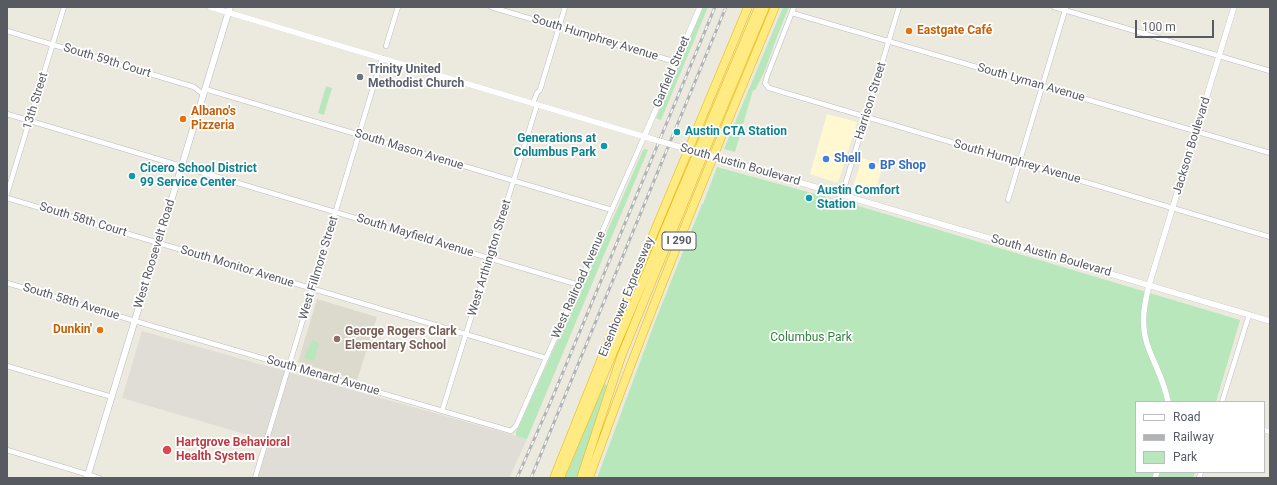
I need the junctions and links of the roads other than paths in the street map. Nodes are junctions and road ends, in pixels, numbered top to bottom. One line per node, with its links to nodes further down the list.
1 (64, 7): 21 (street, 13th Street)
2 (210, 7): 16 (street, South Austin Boulevard)
3 (398, 7): 22 (street)
4 (491, 7): 18 (street, South Humphrey Avenue)
5 (565, 7): 18 (street, West Arthington Street)
6 (700, 7): 25 (street, Garfield Street)
7 (748, 7): 71 (highway, Eisenhower Expressway / I 290)
8 (759, 7): 36 (highway)
9 (765, 7): 36 (highway)
10 (775, 7): 74 (highway, I 290)
11 (794, 7): 17 (street)
12 (899, 7): 20 (street, Harrison Street)
13 (1054, 7): 15 (street)
14 (1234, 7): 23 (street, Jackson Boulevard)
15 (1066, 9): 23 (street); 27 (street)
16 (230, 10): 24 (street, South Austin Boulevard); 28 (main road, West Roosevelt Road)
17 (792, 12): 20 (street, South Lyman Avenue); 31 (street, South Humphrey Avenue)
18 (559, 28): 25 (street, South Humphrey Avenue); 29 (street, West Arthington Street)
19 (7, 31): 21 (street, South 59th Court)
20 (889, 40): 27 (street, South Lyman Avenue); 31 (street, Harrison Street)
21 (53, 44): 28 (street, South 59th Court); 32 (street, 13th Street)
22 (386, 46)
23 (1219, 56): 26 (street); 33 (street, Jackson Boulevard)
24 (382, 58): 29 (street, South Austin Boulevard); 34 (street, West Fillmore Street)
25 (676, 62): 35 (street, Garfield Street)
26 (1270, 71)
27 (1042, 86): 33 (street, South Lyman Avenue); 38 (street)
28 (204, 92): 34 (street, South Mason Avenue); 39 (main road, West Roosevelt Road)
29 (535, 104): 35 (street, South Austin Boulevard); 40 (street, West Arthington Street)
30 (7, 114): 32 (street, South Mayfield Avenue)
31 (866, 118): 38 (street, South Humphrey Avenue); 42 (street, Harrison Street)
32 (30, 120): 39 (street, South Mayfield Avenue); 41 (street, 13th Street)
33 (1197, 131): 37 (street, South Lyman Avenue); 45 (street, Jackson Boulevard)
34 (359, 136): 40 (street, South Mason Avenue); 47 (street, West Fillmore Street)
35 (644, 137): 36 (street, South Austin Boulevard, bridge); 46 (street, West Railroad Avenue)
36 (700, 153): 42 (street, South Austin Boulevard, bridge); 72 (highway); 73 (highway)
37 (1270, 153)
38 (1019, 163): 44 (street); 45 (street, South Humphrey Avenue)
39 (182, 167): 47 (street, South Mayfield Avenue); 49 (main road, West Roosevelt Road)
40 (513, 181): 46 (street, South Mason Avenue); 50 (street, West Arthington Street)
41 (7, 194)
42 (842, 195): 53 (street, South Austin Boulevard)
43 (7, 198): 49 (street, South 58th Court)
44 (1008, 200)
45 (1173, 208): 48 (street, South Humphrey Avenue); 53 (street, Jackson Boulevard)
46 (612, 210): 52 (street, West Railroad Avenue)
47 (336, 212): 50 (street, South Mayfield Avenue); 54 (street, West Fillmore Street)
48 (1270, 237)
49 (159, 243): 54 (street, South Monitor Avenue); 56 (main road, West Roosevelt Road)
50 (490, 258): 52 (street, South Mayfield Avenue); 58 (street, West Arthington Street)
51 (7, 282): 56 (street, South 58th Avenue)
52 (579, 285): 59 (street, West Railroad Avenue)
53 (1149, 285): 55 (street, South Austin Boulevard); 63 (street, Jackson Boulevard)
54 (312, 289): 58 (street, South Monitor Avenue); 61 (street, West Fillmore Street)
55 (1249, 315): 57 (street, South Austin Boulevard); 64 (street)
56 (135, 321): 61 (street, South Menard Avenue); 62 (main road, West Roosevelt Road)
57 (1270, 321)
58 (466, 335): 59 (street, South Monitor Avenue); 65 (street, West Arthington Street)
59 (546, 358): 66 (street, West Railroad Avenue)
60 (7, 366): 62 (street)
61 (289, 366): 65 (street, South Menard Avenue); 70 (street, West Fillmore Street)
62 (112, 397): 68 (main road, West Roosevelt Road)
63 (1168, 401)
64 (1222, 401)
65 (442, 411): 66 (street, South Menard Avenue)
66 (511, 431)
67 (7, 450): 68 (street)
68 (88, 476): 69 (street)
69 (99, 478)
70 (255, 478)
71 (553, 478)
72 (560, 478)
73 (581, 478)
74 (589, 478)

